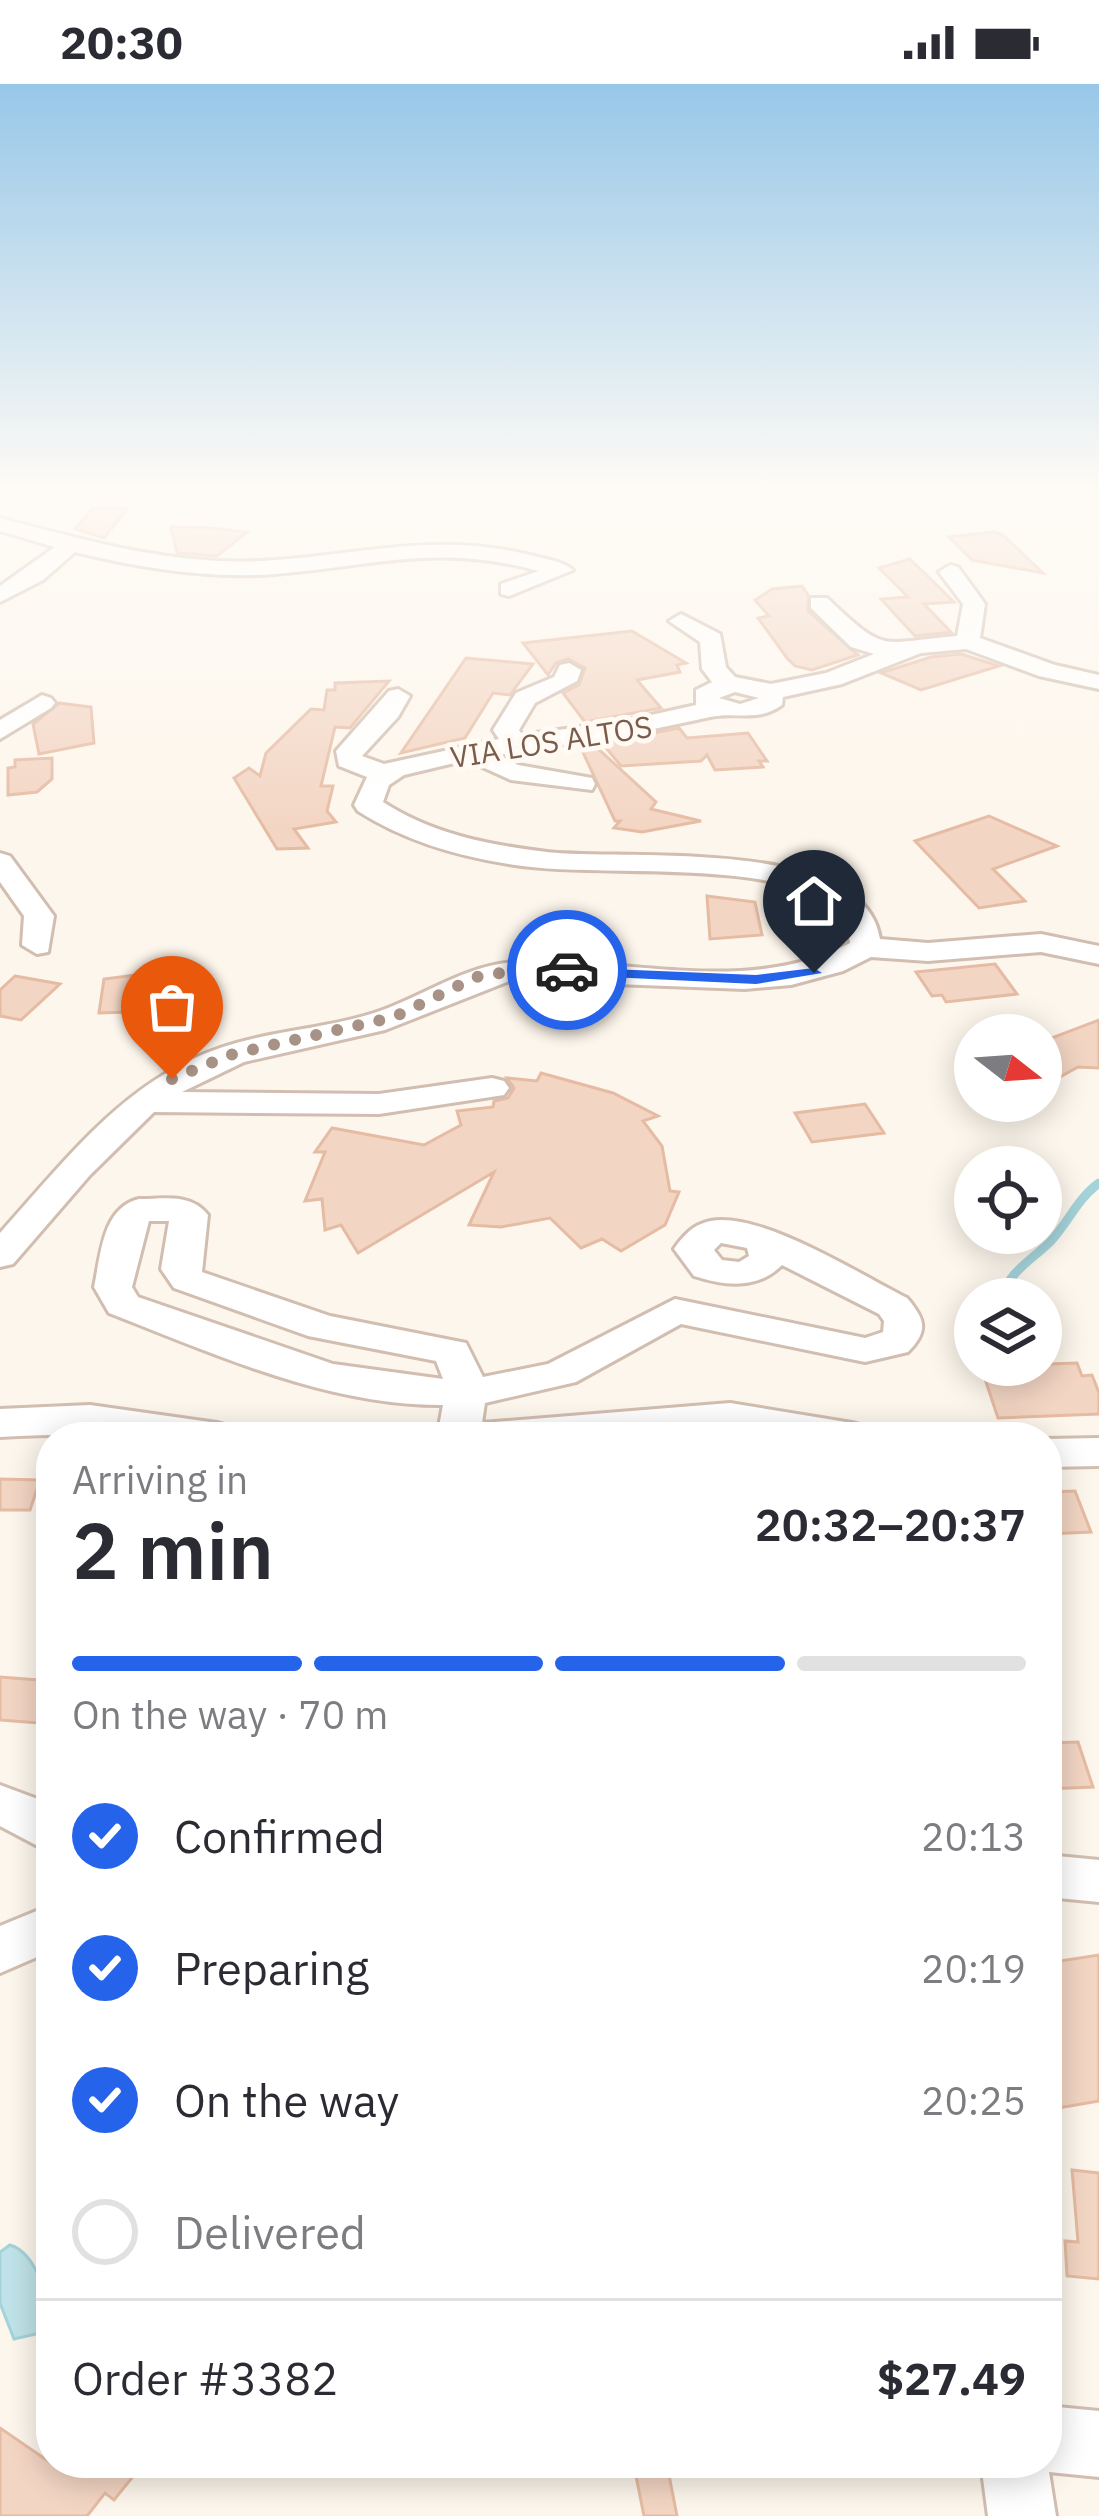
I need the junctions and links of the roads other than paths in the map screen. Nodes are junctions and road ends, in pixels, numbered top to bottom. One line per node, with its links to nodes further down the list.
1 (819, 603): 5 (street)
2 (974, 603): 4 (street)
3 (681, 621): 11 (street)
4 (968, 642): 5 (street); 7 (street)
5 (892, 652): 11 (street, VIA LOS ALTOS)
6 (1099, 656): 7 (street)
7 (1010, 658): 9 (street)
8 (569, 670): 14 (street)
9 (1099, 682)
10 (398, 696): 16 (street)
11 (722, 696): 14 (street, VIA LOS ALTOS)
12 (42, 703): 13 (street)
13 (0, 731)
14 (514, 743): 15 (street, VIA LOS ALTOS)
15 (472, 752): 16 (street, VIA LOS ALTOS); 17 (street)
16 (385, 774): 20 (street)
17 (582, 784)
18 (0, 862): 19 (street)
19 (37, 945)
20 (866, 947): 21 (street); 23 (street)
21 (1099, 956)
22 (492, 1088): 23 (street)
23 (142, 1102): 24 (street)
24 (0, 1256)
25 (675, 1311): 25 (street); 26 (street)
26 (467, 1389): 26 (street); 28 (street)
27 (117, 1422): 31 (street)
28 (461, 1422)
29 (658, 1422): 30 (street)
30 (765, 1422)
31 (0, 1423)
32 (1099, 1452): 33 (street)
33 (1062, 1453)
34 (0, 1805): 35 (street)
35 (36, 1821)
36 (1062, 1877): 37 (street)
37 (1099, 1880)
38 (36, 1934): 39 (street)
39 (0, 1950)
40 (1062, 2440): 41 (street)
41 (1099, 2444)
42 (1016, 2478): 43 (street)
43 (1022, 2516)

